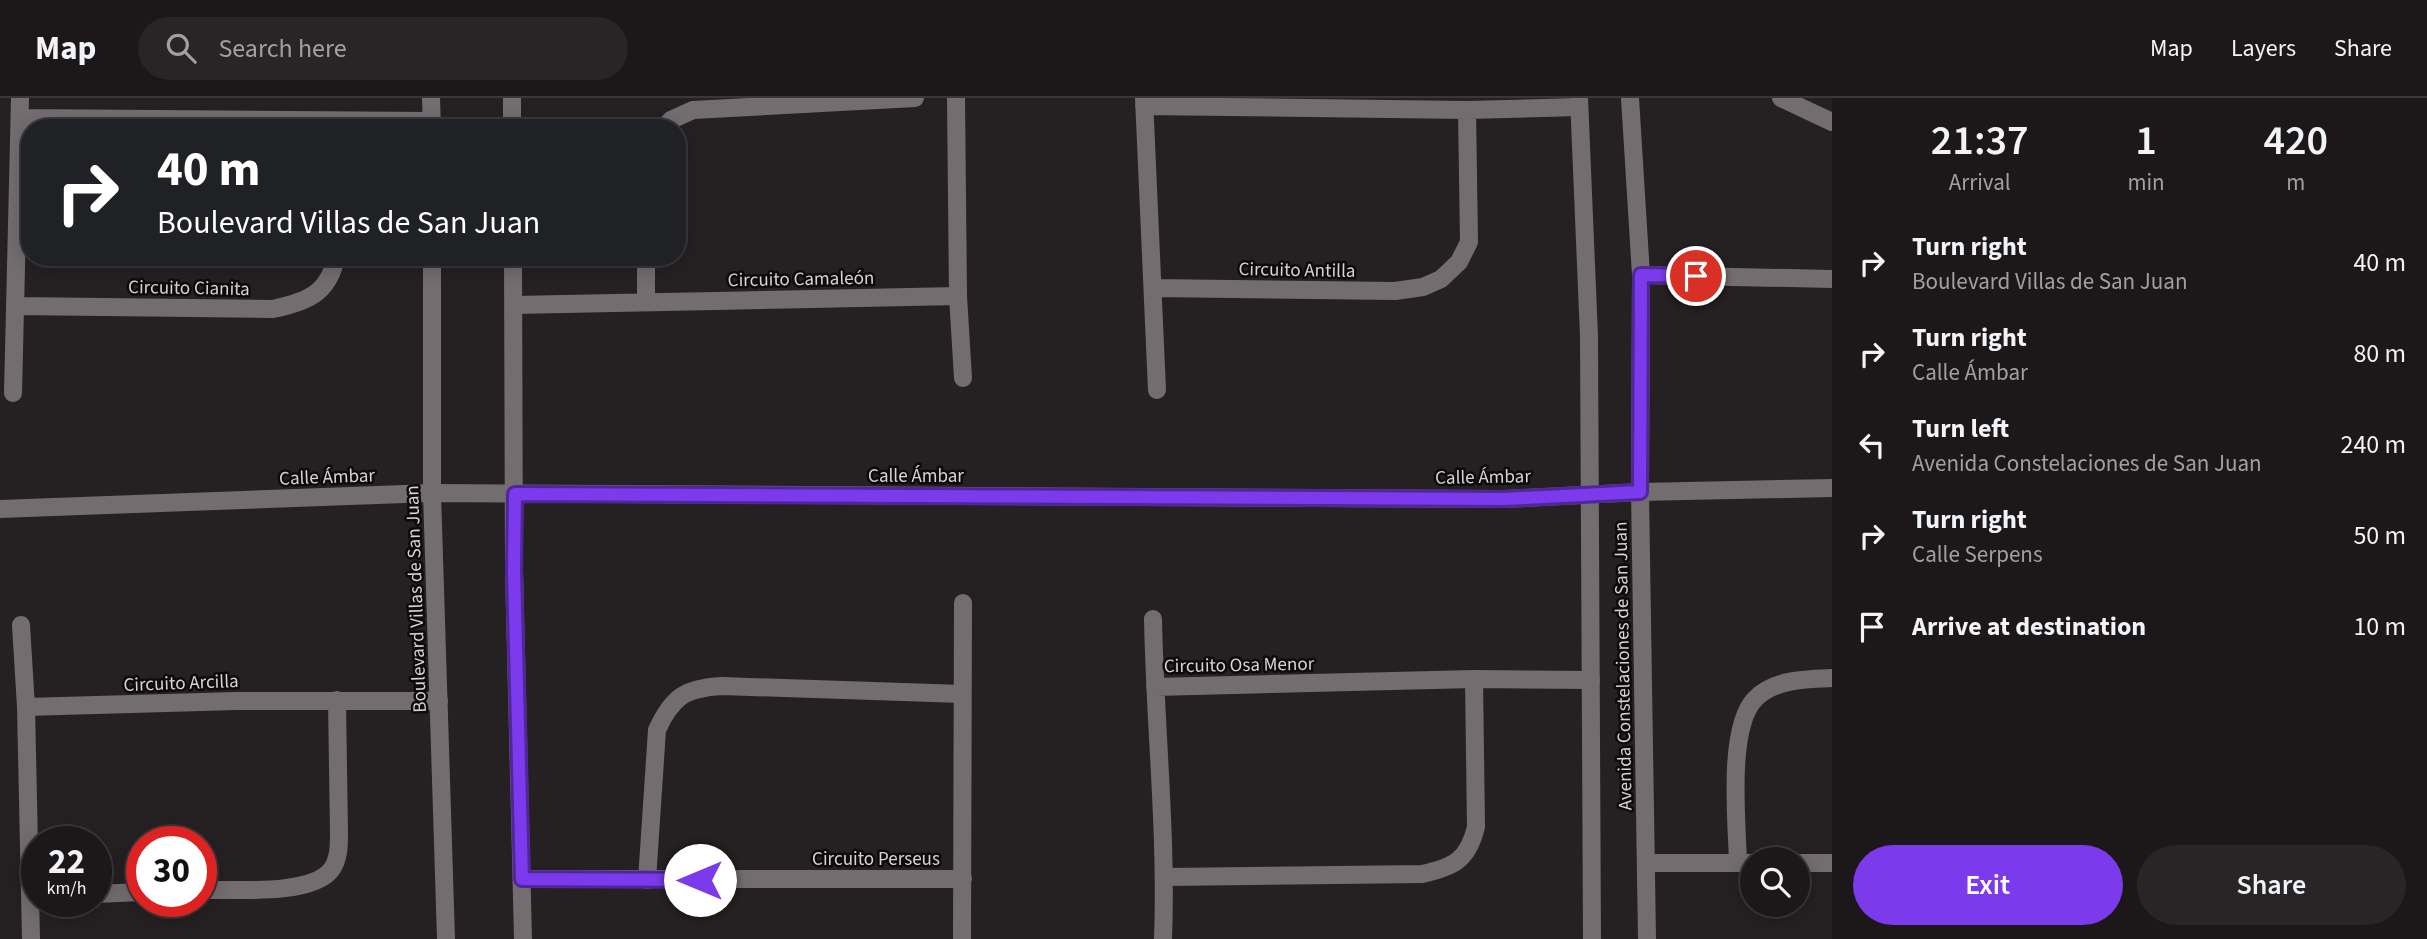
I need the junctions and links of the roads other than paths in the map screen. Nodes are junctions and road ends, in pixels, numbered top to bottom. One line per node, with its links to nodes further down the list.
1 (20, 98): 11 (street)
2 (431, 98): 13 (street)
3 (512, 98): 14 (street)
4 (915, 98): 15 (street)
5 (956, 98): 24 (street)
6 (1630, 98): 21 (street, Avenida Constelaciones de San Juan)
7 (1781, 98): 16 (street)
8 (1144, 102): 10 (street); 23 (street)
9 (1579, 103): 10 (street); 35 (street, Avenida Constelaciones de San Juan)
10 (1467, 110): 23 (street, Circuito Antilla)
11 (20, 118): 12 (street); 27 (street)
12 (72, 119)
13 (432, 119)
14 (512, 119)
15 (673, 119)
16 (1832, 122)
17 (334, 266): 27 (street, Circuito Cianita)
18 (432, 266): 33 (street, Boulevard Villas de San Juan)
19 (513, 266): 26 (street)
20 (646, 266): 25 (street)
21 (1641, 275): 22 (street); 32 (street, Avenida Constelaciones de San Juan)
22 (1832, 279)
23 (1153, 288): 29 (street)
24 (958, 296): 25 (street, Circuito Camaleón); 28 (street)
25 (646, 302): 26 (street, Circuito Camaleón)
26 (513, 305): 34 (street)
27 (15, 306): 30 (street)
28 (963, 378)
29 (1157, 390)
30 (12, 393)
31 (1832, 488): 32 (street, Calle Ámbar)
32 (1640, 492): 35 (street, Calle Ámbar); 50 (street, Avenida Constelaciones de San Juan)
33 (432, 493): 34 (street, Calle Ámbar); 36 (street, Calle Ámbar); 46 (street, Boulevard Villas de San Juan)
34 (515, 494): 35 (street, Calle Ámbar); 55 (street)
35 (1591, 494): 42 (street, Avenida Constelaciones de San Juan)
36 (0, 509)
37 (963, 603): 44 (street, Circuito Perseus)
38 (1153, 619): 43 (street)
39 (21, 625): 47 (street)
40 (1832, 678): 49 (street)
41 (1474, 679): 42 (street, Circuito Osa Menor); 43 (street, Circuito Osa Menor); 54 (street)
42 (1591, 680): 65 (street, Avenida Constelaciones de San Juan)
43 (1155, 687): 54 (street, Circuito Osa Menor)
44 (962, 694): 56 (street, Circuito Perseus); 57 (street)
45 (337, 700): 46 (street, Circuito Arcilla); 47 (street, Circuito Arcilla); 58 (street)
46 (439, 701): 61 (street, Boulevard Villas de San Juan)
47 (26, 707): 48 (street)
48 (31, 826)
49 (1744, 847)
50 (1646, 863): 51 (street); 66 (street, Avenida Constelaciones de San Juan)
51 (1740, 863)
52 (1810, 863): 53 (street)
53 (1832, 863)
54 (1165, 877): 64 (street, Circuito Osa Menor)
55 (522, 879): 57 (street, Circuito Perseus); 62 (street)
56 (963, 879): 57 (street, Circuito Perseus); 63 (street)
57 (647, 880)
58 (217, 890)
59 (33, 917): 60 (street)
60 (31, 939)
61 (446, 939)
62 (523, 939)
63 (962, 939)
64 (1163, 939)
65 (1592, 939)
66 (1647, 939)

